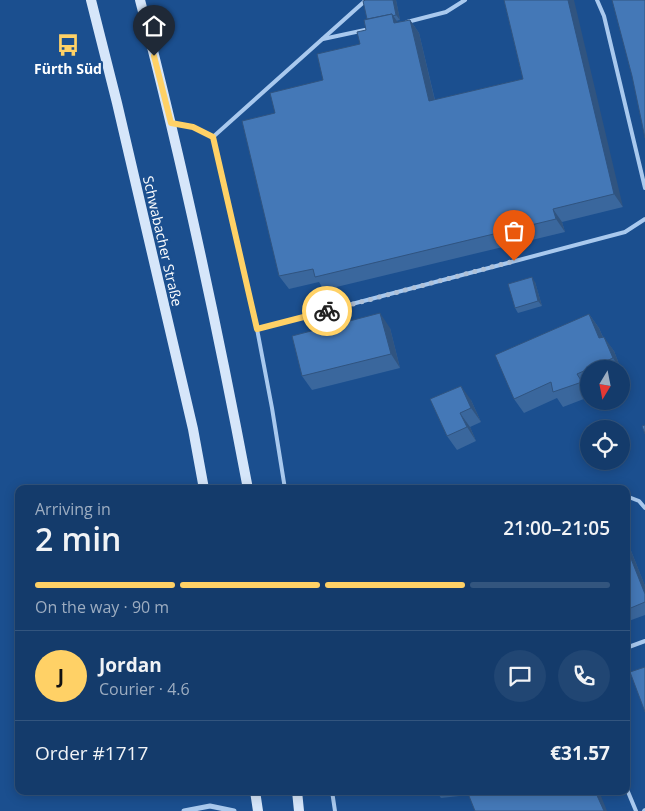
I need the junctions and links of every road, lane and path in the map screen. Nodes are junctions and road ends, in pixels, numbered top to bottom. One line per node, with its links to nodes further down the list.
1 (91, 0): 14 (main road, Schwabacher Straße)
2 (140, 0): 9 (main road)
3 (366, 0): 8 (lane)
4 (464, 0): 6 (lane)
5 (597, 0): 11 (lane)
6 (399, 24)
7 (370, 30): 8 (lane)
8 (321, 39): 10 (lane)
9 (171, 123): 10 (lane); 15 (main road)
10 (213, 137): 13 (lane)
11 (645, 188)
12 (645, 219): 13 (lane)
13 (257, 329): 16 (lane)
14 (203, 485)
15 (247, 485)
16 (284, 485)
17 (630, 498): 18 (lane)
18 (645, 508)
19 (645, 641): 20 (lane)
20 (630, 647)
21 (256, 795): 27 (main road)
22 (297, 795): 28 (main road)
23 (333, 795): 29 (lane)
24 (629, 795): 30 (lane)
25 (184, 811): 26 (street)
26 (234, 811)
27 (258, 811)
28 (299, 811)
29 (335, 811)
30 (636, 811)

